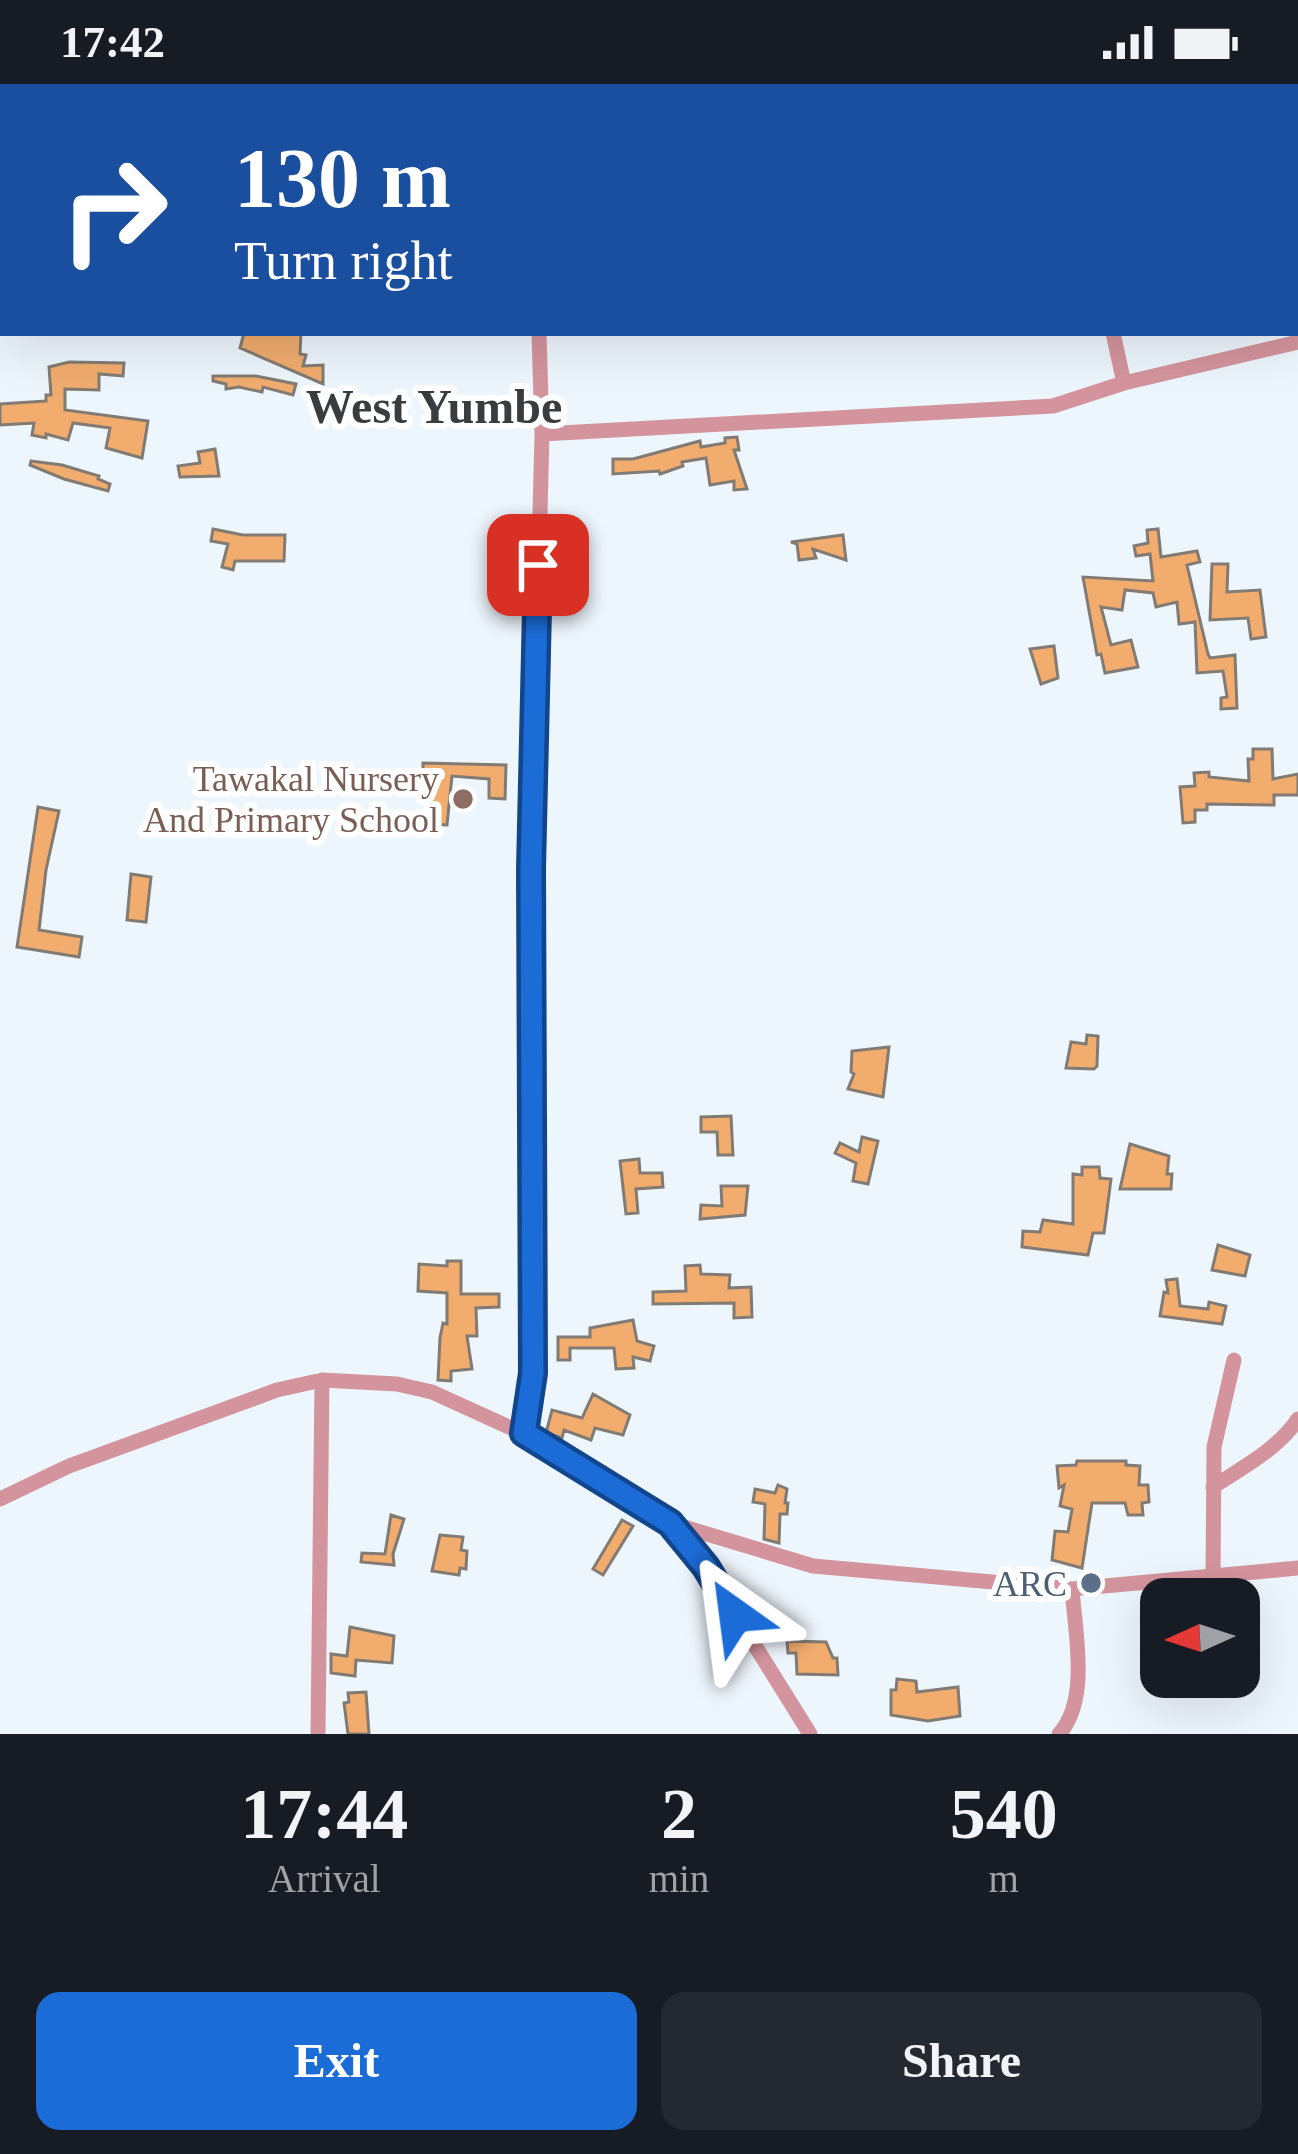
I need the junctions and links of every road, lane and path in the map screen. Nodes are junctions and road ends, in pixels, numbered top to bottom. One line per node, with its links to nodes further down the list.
1 (539, 336): 5 (street)
2 (1114, 336): 4 (street)
3 (1298, 341): 4 (street)
4 (1124, 383): 5 (street)
5 (542, 434): 9 (street)
6 (1234, 1360): 10 (street)
7 (322, 1380): 9 (street); 11 (street); 17 (street)
8 (1298, 1419): 10 (street)
9 (524, 1433): 12 (street)
10 (1213, 1486): 14 (street)
11 (0, 1498)
12 (670, 1523): 16 (street); 18 (street)
13 (1298, 1568): 14 (street)
14 (1213, 1578)
15 (1140, 1584): 16 (street)
16 (1072, 1589): 19 (street)
17 (318, 1734)
18 (810, 1734)
19 (1059, 1734)

